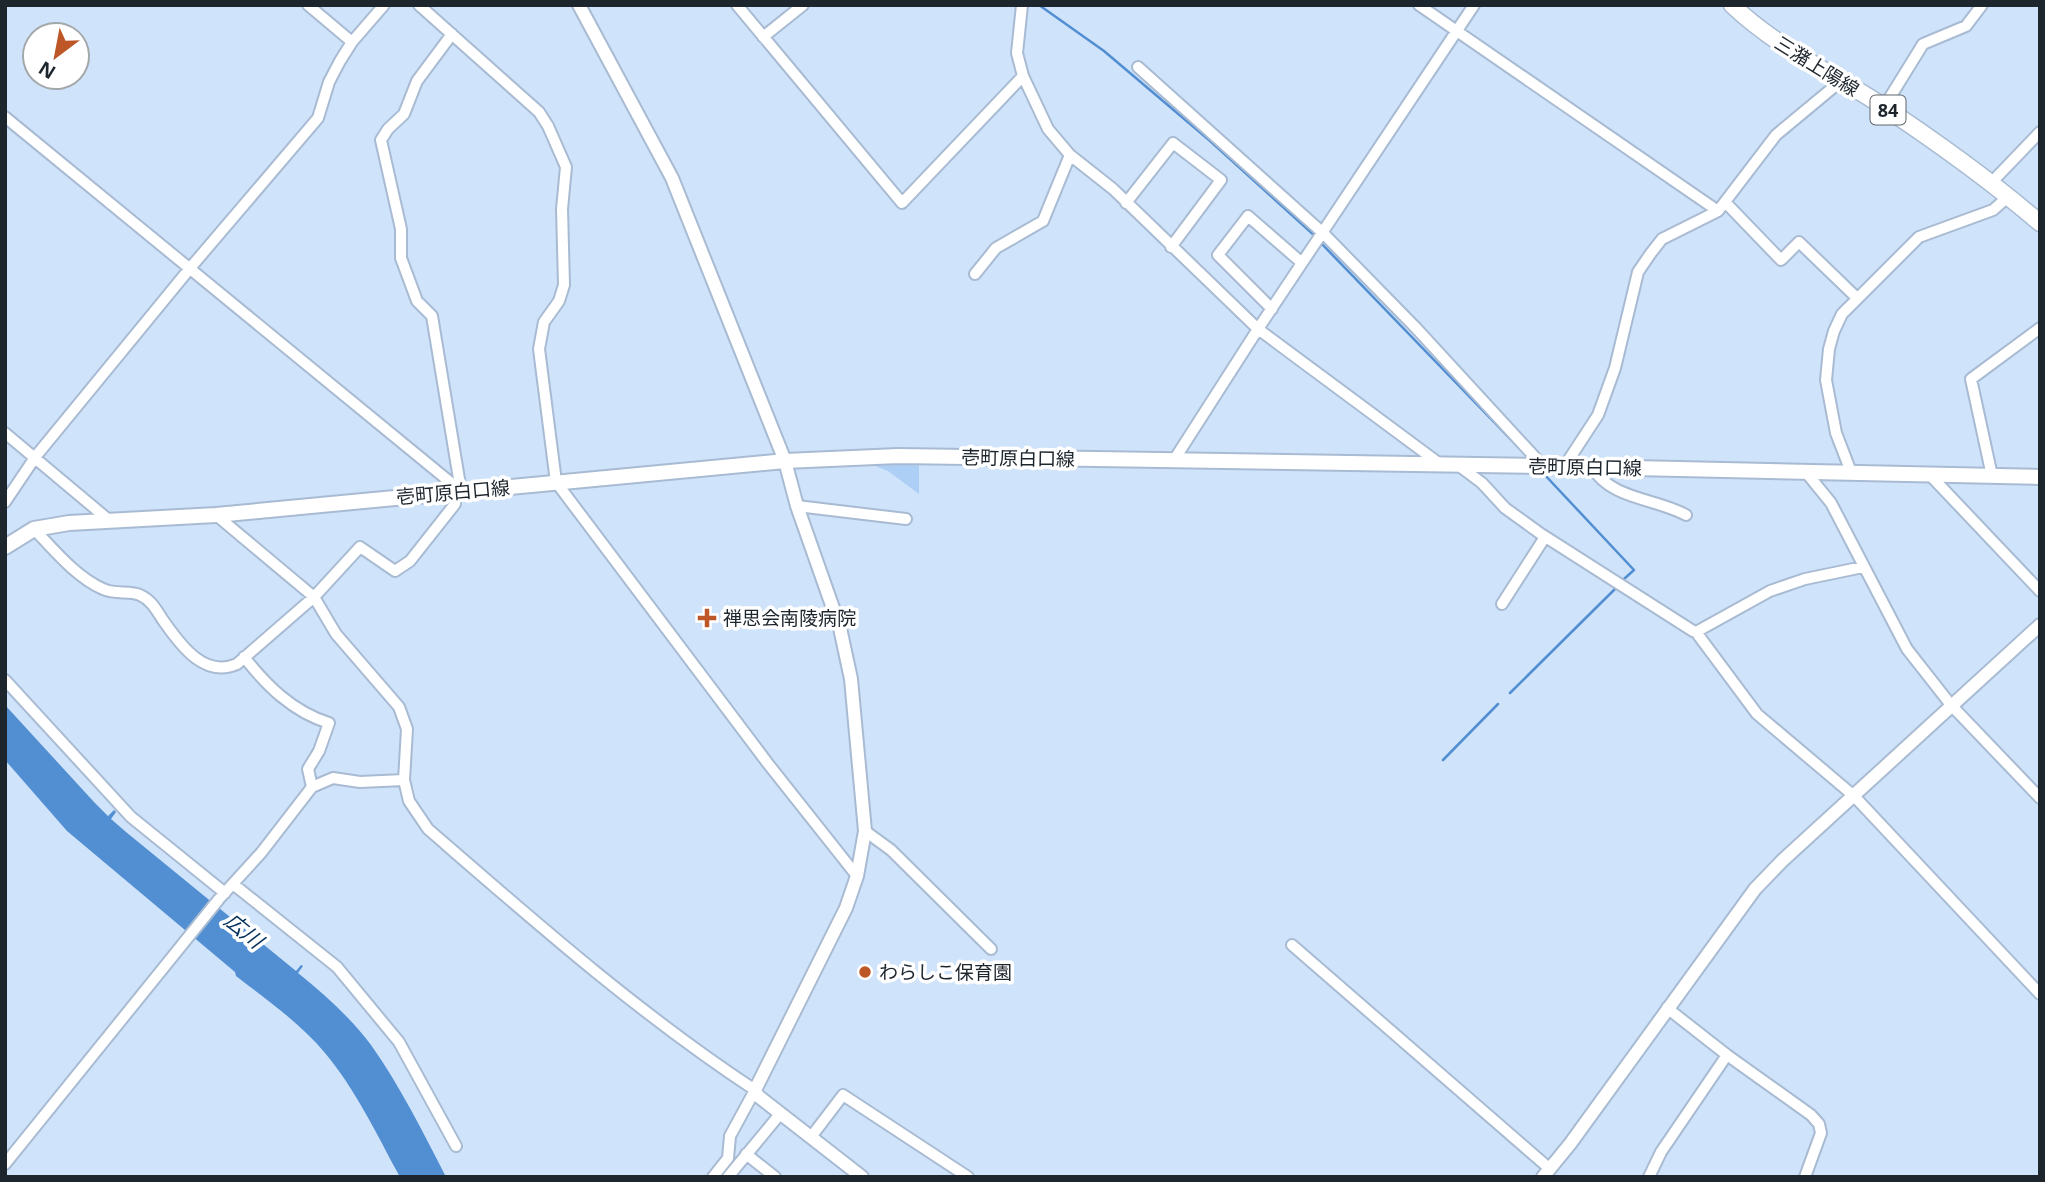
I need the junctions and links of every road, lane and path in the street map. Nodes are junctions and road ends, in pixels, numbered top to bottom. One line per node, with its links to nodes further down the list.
1 (308, 5): 15 (street)
2 (384, 5): 15 (street)
3 (419, 5): 13 (street)
4 (579, 5): 40 (street)
5 (737, 5): 14 (street)
6 (803, 5): 14 (street)
7 (1022, 5): 17 (street)
8 (1419, 5): 12 (street)
9 (1474, 5): 12 (street)
10 (1982, 5): 19 (street)
11 (1733, 6): 18 (main road, 三潴上陽線 / 84)
12 (1457, 31): 26 (street); 28 (street)
13 (452, 34): 51 (street); 52 (street)
14 (763, 37): 17 (street)
15 (352, 42): 31 (street)
16 (1138, 67): 28 (street)
17 (1023, 76): 22 (street)
18 (1841, 81): 19 (main road, 三潴上陽線 / 84); 26 (street)
19 (1884, 107): 23 (main road, 三潴上陽線 / 84)
20 (5, 117): 31 (street)
21 (2040, 132): 23 (street)
22 (1070, 155): 25 (street); 32 (street)
23 (1991, 183): 24 (main road, 三潴上陽線 / 84)
24 (2009, 196): 27 (main road, 三潴上陽線 / 84); 33 (street)
25 (1126, 203): 29 (street); 29 (street)
26 (1721, 206): 33 (street); 44 (street)
27 (2040, 223)
28 (1323, 233): 30 (street); 43 (street)
29 (1171, 247): 36 (street)
30 (1302, 263): 34 (street); 34 (street)
31 (191, 267): 38 (street); 52 (street)
32 (975, 274)
33 (1857, 298): 47 (street)
34 (1272, 309): 36 (street)
35 (2040, 328): 49 (street)
36 (1258, 329): 39 (street); 41 (street)
37 (5, 433): 38 (street)
38 (36, 456): 53 (street); 58 (street)
39 (1174, 460): 40 (main road, 壱町原白口線); 41 (main road, 壱町原白口線)
40 (785, 461): 51 (main road, 壱町原白口線); 54 (street)
41 (1440, 464): 42 (main road, 壱町原白口線)
42 (1458, 465): 43 (main road, 壱町原白口線); 60 (street)
43 (1543, 466): 44 (main road, 壱町原白口線)
44 (1563, 467): 45 (main road, 壱町原白口線)
45 (1592, 467): 46 (main road, 壱町原白口線); 56 (street)
46 (1805, 471): 47 (main road, 壱町原白口線); 62 (street)
47 (1851, 472): 48 (main road, 壱町原白口線)
48 (1929, 474): 49 (main road, 壱町原白口線); 63 (street)
49 (1992, 476): 50 (main road, 壱町原白口線)
50 (2040, 477)
51 (556, 482): 52 (main road, 壱町原白口線); 76 (street)
52 (457, 491): 55 (main road, 壱町原白口線); 64 (street)
53 (5, 502)
54 (797, 506): 57 (street); 75 (street)
55 (216, 515): 58 (main road, 壱町原白口線); 64 (street)
56 (1686, 515)
57 (906, 519)
58 (110, 521): 59 (main road, 壱町原白口線)
59 (34, 529): 61 (main road, 壱町原白口線); 68 (street)
60 (1545, 537): 65 (street); 67 (street)
61 (5, 547)
62 (1863, 567): 67 (street); 70 (street)
63 (2040, 592)
64 (314, 597): 68 (street); 71 (street)
65 (1502, 604)
66 (2040, 625): 70 (street)
67 (1696, 632): 73 (street)
68 (244, 657): 72 (street)
69 (5, 680): 78 (street)
70 (1951, 705): 73 (street); 74 (street)
71 (404, 780): 72 (street); 84 (street)
72 (312, 787): 77 (street)
73 (1854, 796): 81 (street); 82 (street)
74 (2040, 798)
75 (865, 831): 76 (street); 80 (street)
76 (857, 876): 84 (street)
77 (233, 884): 78 (street); 87 (street)
78 (222, 896): 89 (street)
79 (1292, 945): 90 (street)
80 (990, 949)
81 (2040, 995)
82 (1667, 1008): 83 (street); 90 (street)
83 (1727, 1055): 96 (street); 97 (street)
84 (755, 1090): 85 (street); 91 (street)
85 (780, 1114): 86 (street); 88 (street)
86 (811, 1137): 94 (street); 95 (street)
87 (456, 1146)
88 (746, 1154): 92 (street); 93 (street)
89 (5, 1164)
90 (1547, 1173)
91 (713, 1177)
92 (728, 1177)
93 (775, 1177)
94 (862, 1177)
95 (968, 1177)
96 (1649, 1177)
97 (1805, 1177)

